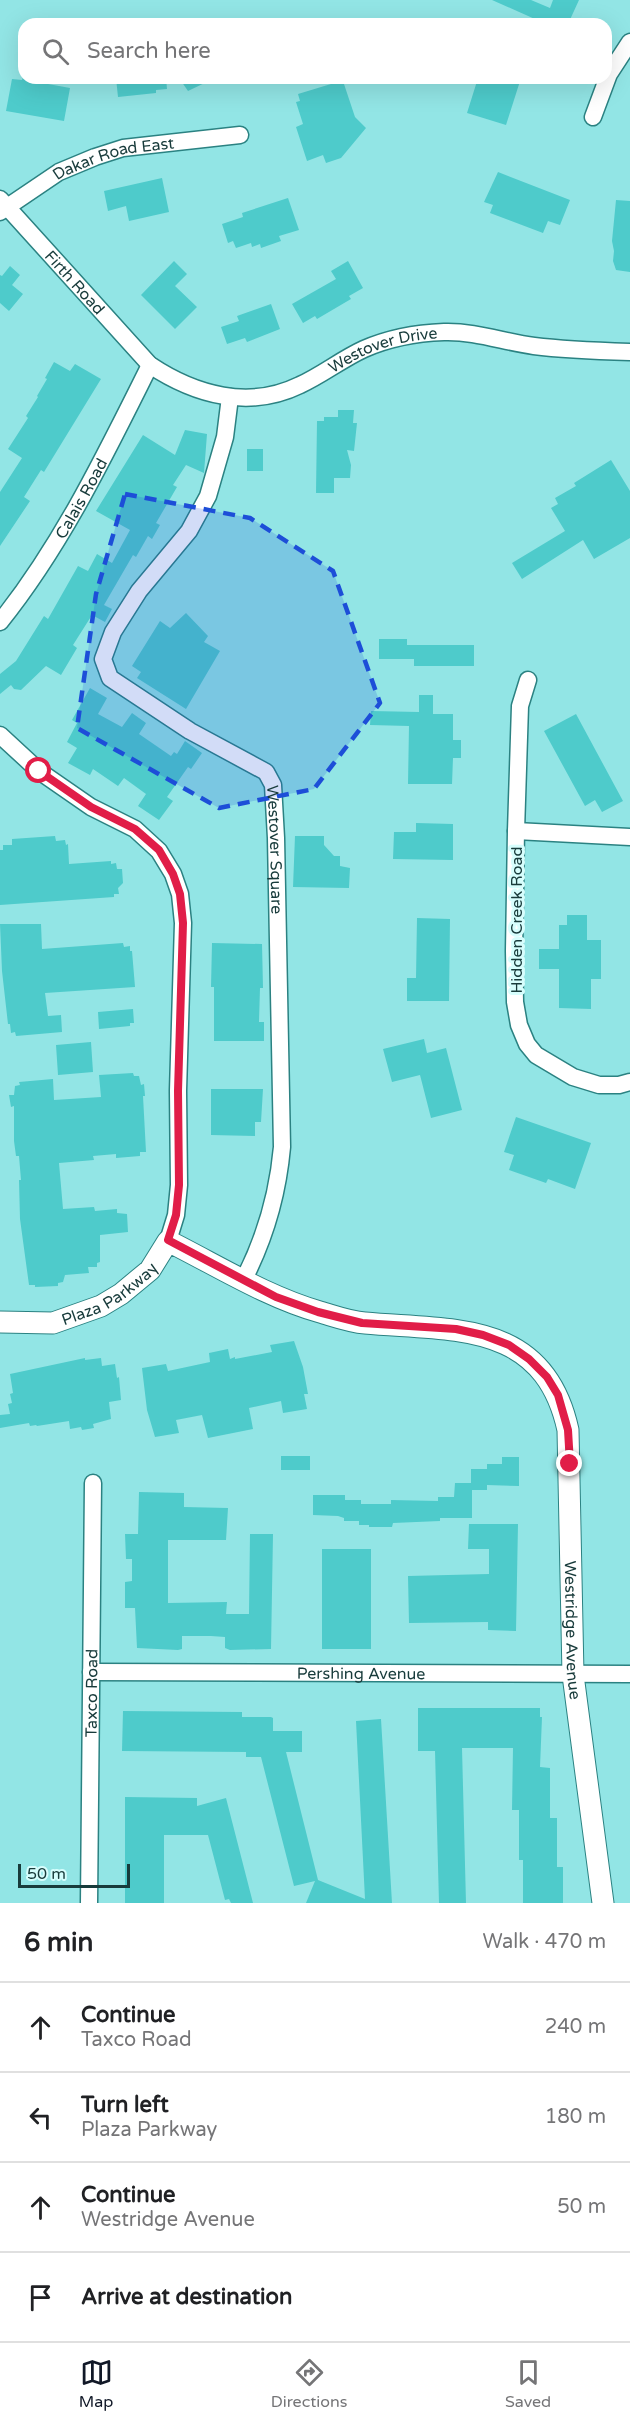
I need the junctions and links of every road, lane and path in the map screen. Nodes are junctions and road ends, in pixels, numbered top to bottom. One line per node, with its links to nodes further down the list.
1 (630, 42): 2 (street)
2 (612, 69)
3 (605, 84): 4 (street)
4 (593, 117)
5 (240, 135): 6 (street, Dakar Road East)
6 (2, 206): 8 (street, Firth Road)
7 (630, 352): 9 (street, Westover Drive)
8 (150, 365): 9 (street, Westover Drive); 10 (street, Calais Road)
9 (230, 396): 17 (street, Westover Square)
10 (0, 622)
11 (528, 680): 13 (street, Hidden Creek Road)
12 (0, 735): 16 (street)
13 (516, 831): 14 (street); 15 (street, Hidden Creek Road)
14 (630, 837)
15 (630, 1082)
16 (168, 1240): 17 (street, Plaza Parkway); 18 (street, Plaza Parkway)
17 (244, 1279): 19 (street, Plaza Parkway)
18 (0, 1322)
19 (535, 1364): 23 (street, Westridge Avenue)
20 (93, 1483): 21 (street, Taxco Road)
21 (91, 1672): 23 (street, Pershing Avenue); 24 (street, Taxco Road)
22 (630, 1674): 23 (street, Pershing Avenue)
23 (573, 1675): 25 (street, Westridge Avenue)
24 (89, 1903)
25 (603, 1903)

